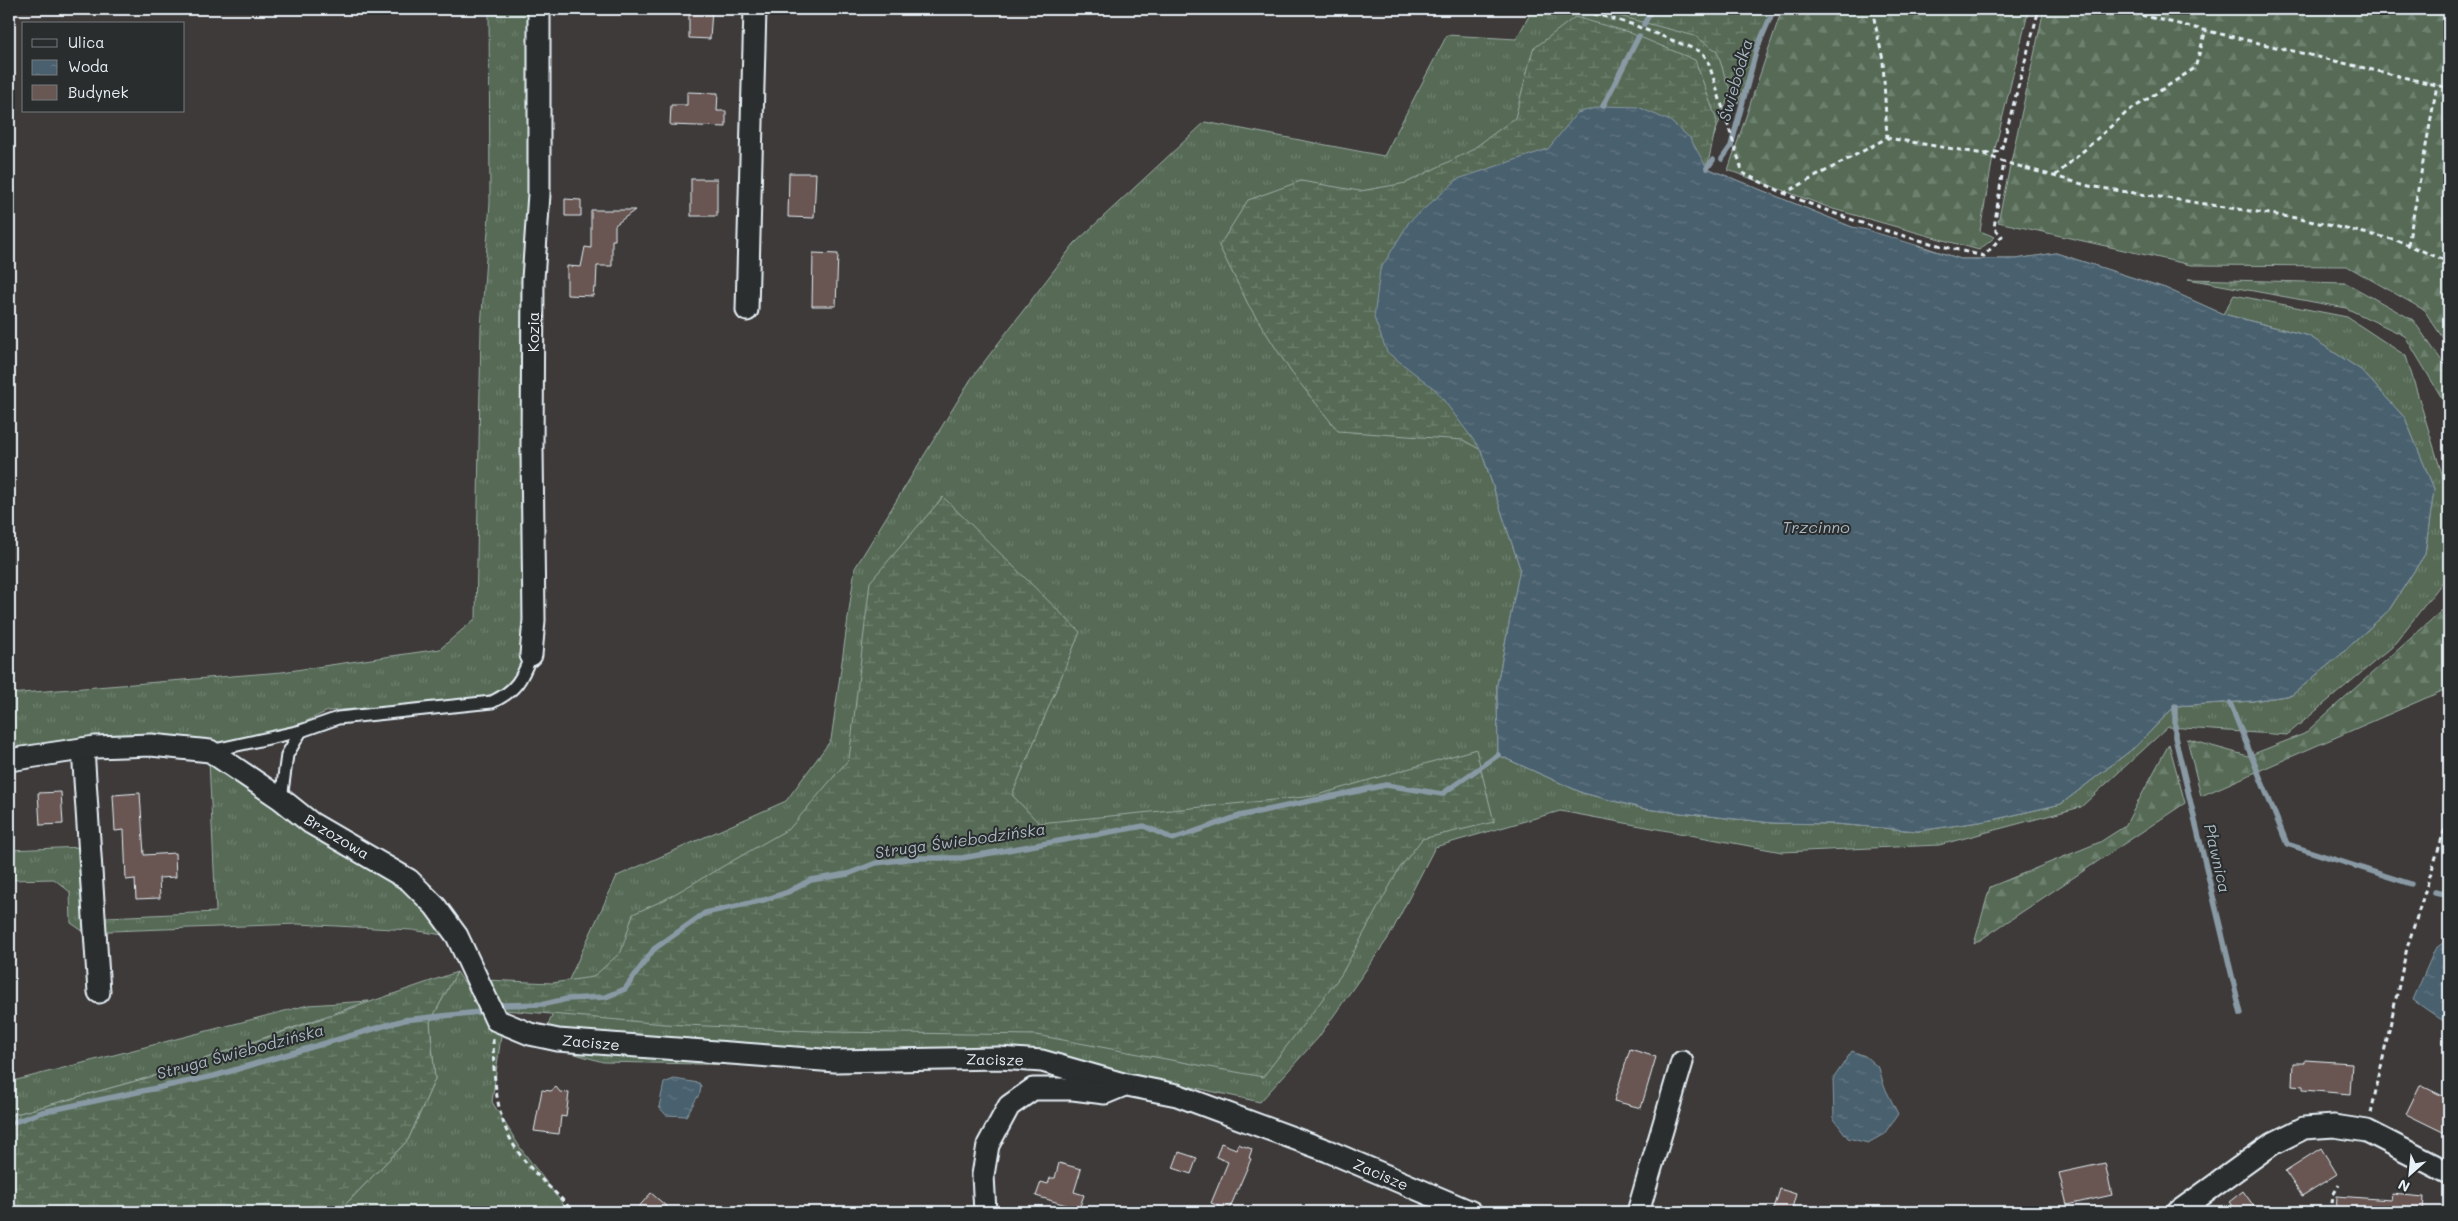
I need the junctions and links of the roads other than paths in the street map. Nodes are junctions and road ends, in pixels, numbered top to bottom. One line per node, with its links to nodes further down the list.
1 (539, 9): 4 (street, Kozia)
2 (755, 9): 3 (street)
3 (747, 310)
4 (531, 655): 5 (lane)
5 (301, 731): 7 (lane); 9 (lane)
6 (83, 749): 7 (street, Brzozowa); 8 (street, Brzozowa); 10 (street)
7 (210, 751): 9 (street, Brzozowa)
8 (9, 760)
9 (281, 799): 11 (street, Brzozowa)
10 (99, 992)
11 (496, 1020): 13 (street, Zacisze)
12 (1682, 1062): 17 (street)
13 (1127, 1085): 15 (street); 16 (street, Zacisze)
14 (2449, 1173): 18 (street)
15 (985, 1212)
16 (1471, 1212)
17 (1638, 1212)
18 (2178, 1212)

